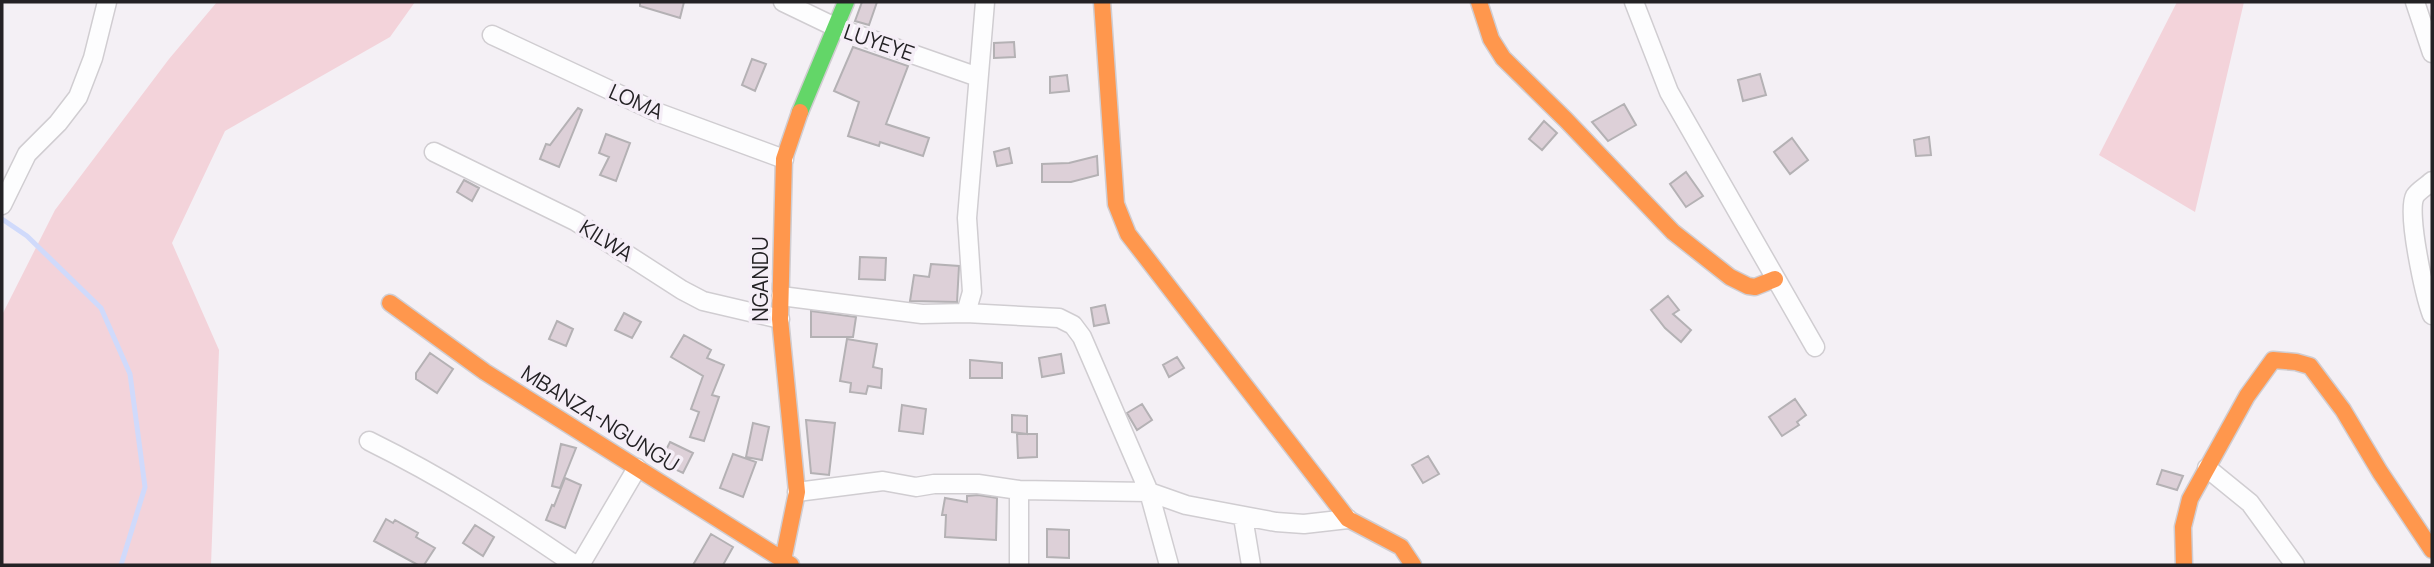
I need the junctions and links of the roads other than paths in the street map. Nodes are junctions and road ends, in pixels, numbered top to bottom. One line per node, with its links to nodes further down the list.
1 (107, 2): 16 (street)
2 (783, 2): 9 (street, LUYEYE)
3 (846, 2): 9 (street, NGANDU)
4 (985, 2): 12 (street)
5 (1102, 2): 31 (street)
6 (1479, 2): 17 (street)
7 (1634, 2): 17 (street)
8 (2415, 2): 11 (street)
9 (835, 27): 12 (street, LUYEYE); 14 (street, NGANDU)
10 (492, 35): 14 (street, LOMA)
11 (2432, 53)
12 (978, 77): 20 (street)
13 (434, 152): 22 (street, KILWA)
14 (784, 159): 18 (street, NGANDU)
15 (2432, 181): 21 (street)
16 (2, 205)
17 (1775, 279): 23 (street)
18 (781, 296): 20 (street); 22 (street, NGANDU)
19 (390, 303): 25 (street, MBANZA-NGUNGU)
20 (966, 313): 29 (street)
21 (2432, 315)
22 (780, 319): 28 (street, NGANDU)
23 (1815, 347)
24 (369, 441): 34 (street)
25 (637, 468): 33 (street, MBANZA-NGUNGU); 34 (street)
26 (2207, 468): 32 (street); 39 (street); 40 (street)
27 (1019, 490): 28 (street); 29 (street); 35 (street)
28 (797, 492): 33 (street, NGANDU)
29 (1149, 492): 30 (street); 36 (street)
30 (1243, 517): 31 (street); 37 (street)
31 (1348, 519): 38 (street)
32 (2432, 550)
33 (786, 564)
34 (578, 565)
35 (1018, 565)
36 (1169, 565)
37 (1251, 565)
38 (1413, 565)
39 (2184, 565)
40 (2295, 565)

